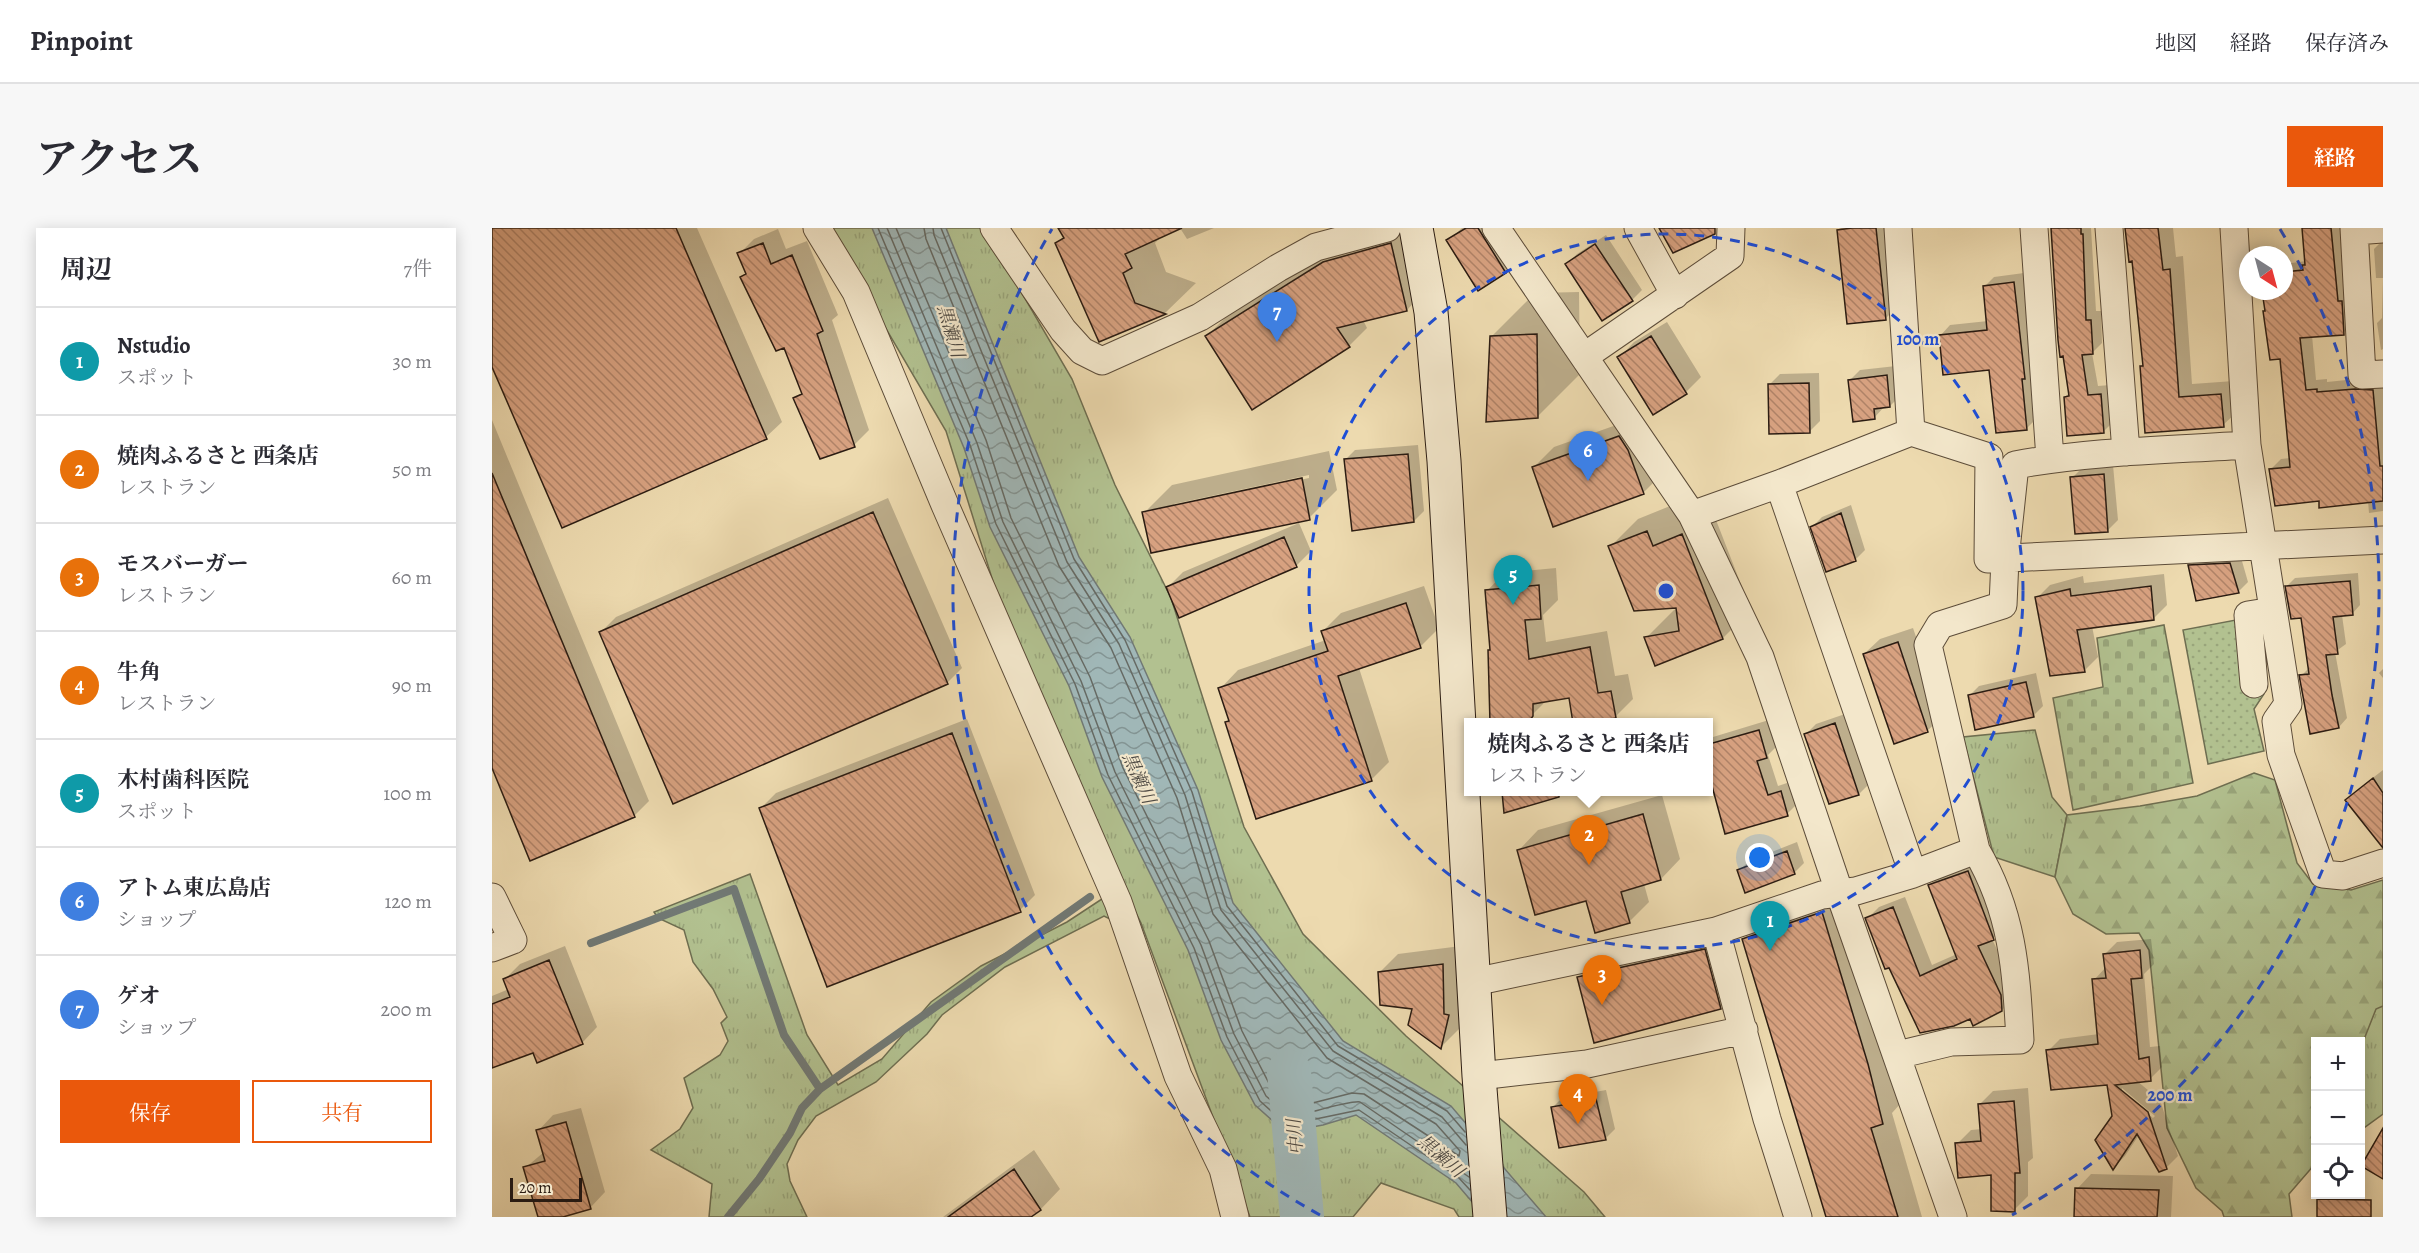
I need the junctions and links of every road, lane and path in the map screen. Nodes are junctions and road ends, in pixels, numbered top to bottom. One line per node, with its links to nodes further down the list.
1 (817, 228): 39 (street)
2 (994, 228): 3 (street)
3 (1387, 228)
4 (1416, 228): 35 (street)
5 (1496, 228): 15 (street)
6 (1638, 228): 14 (street)
7 (1731, 228): 14 (street)
8 (1898, 228): 17 (street)
9 (2034, 228): 20 (street)
10 (2109, 228): 19 (street)
11 (2234, 228): 18 (street)
12 (2354, 229): 13 (street); 16 (street)
13 (2383, 229)
14 (1675, 295): 15 (street)
15 (1584, 356): 22 (street)
16 (2383, 374)
17 (1911, 432): 21 (street); 25 (street)
18 (2247, 445): 19 (street); 24 (street)
19 (2126, 452): 20 (street)
20 (2050, 459): 25 (street)
21 (1779, 484): 22 (street); 30 (street)
22 (1692, 515): 31 (street)
23 (2383, 540): 24 (street)
24 (2264, 545): 25 (street); 26 (street)
25 (2005, 560): 28 (street)
26 (2273, 611): 27 (street); 29 (street)
27 (2254, 684)
28 (1976, 850): 30 (street); 37 (street)
29 (2383, 863)
30 (1913, 874): 31 (street)
31 (1841, 893): 33 (street); 37 (street)
32 (492, 897): 34 (street)
33 (1716, 931): 35 (street); 36 (street)
34 (492, 948)
35 (1474, 982): 38 (street)
36 (1744, 1030): 38 (street); 41 (street)
37 (1897, 1055): 42 (street)
38 (1479, 1076): 40 (street)
39 (1235, 1217)
40 (1490, 1217)
41 (1798, 1217)
42 (1953, 1217)

